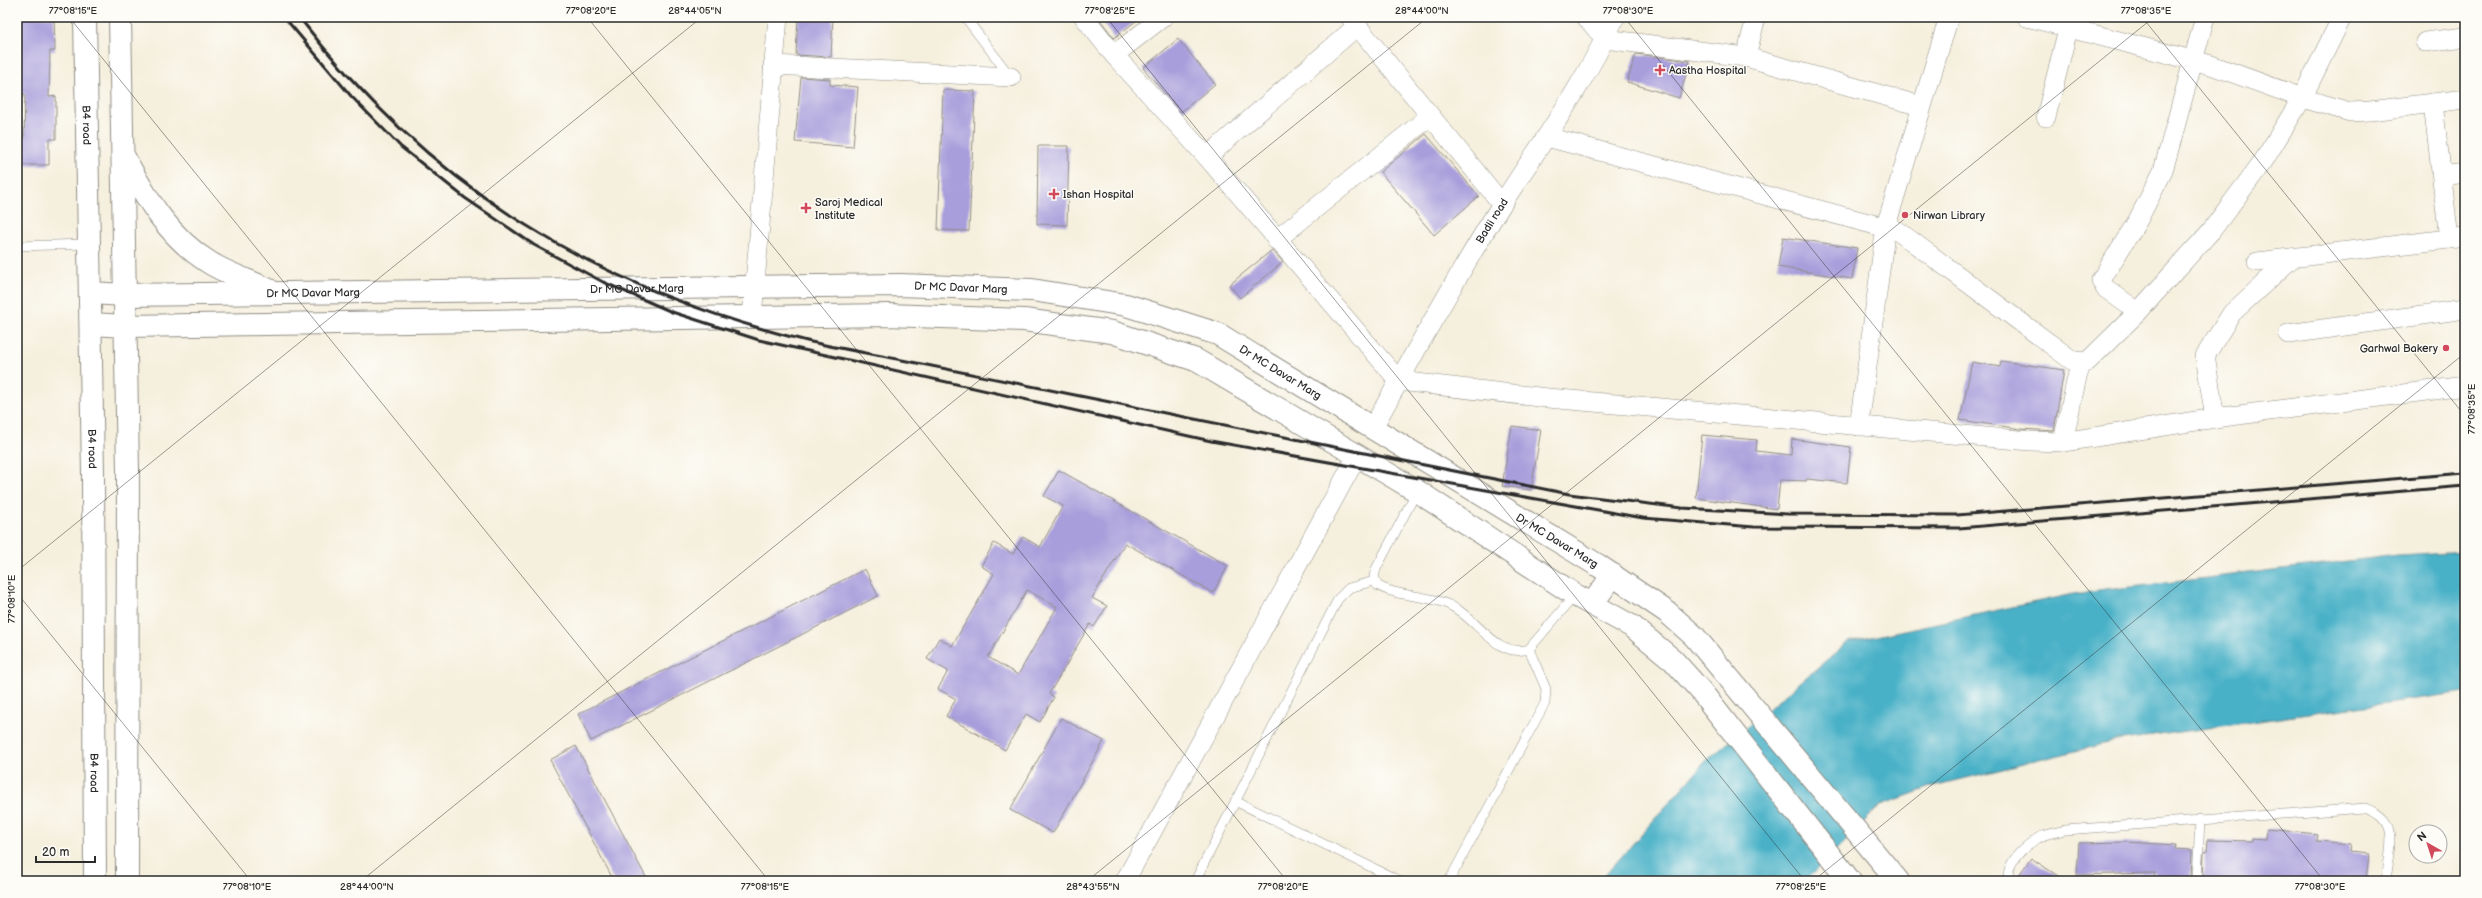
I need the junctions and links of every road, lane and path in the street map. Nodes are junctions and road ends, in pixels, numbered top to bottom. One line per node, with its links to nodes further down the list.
1 (84, 17): 39 (street, B4 road)
2 (120, 17): 31 (street)
3 (778, 17): 22 (street)
4 (964, 17): 23 (lane)
5 (1084, 17): 19 (street)
6 (1163, 17): 19 (street)
7 (1586, 17): 17 (street)
8 (1615, 17): 17 (street, Badli road)
9 (1756, 17): 20 (street)
10 (1949, 17): 27 (street)
11 (2028, 17): 15 (street)
12 (2205, 17): 21 (street)
13 (2342, 17): 24 (street)
14 (1353, 22): 28 (street); 32 (street)
15 (2070, 22): 21 (street); 29 (street)
16 (2465, 36): 18 (street)
17 (1605, 39): 20 (street); 30 (street, Badli road)
18 (2425, 42)
19 (1114, 55): 32 (street)
20 (1746, 57): 27 (street)
21 (2192, 60): 24 (street); 48 (street)
22 (774, 65): 23 (street); 43 (street)
23 (1010, 77)
24 (2302, 98): 26 (street); 48 (street)
25 (2465, 99): 26 (street)
26 (2433, 104): 34 (street)
27 (1921, 106): 36 (street)
28 (1429, 117): 35 (street); 38 (street)
29 (2046, 117)
30 (1547, 137): 35 (street, Badli road); 36 (street)
31 (122, 155): 45 (street); 46 (street)
32 (1207, 157): 38 (street)
33 (2465, 173): 34 (street)
34 (2442, 176): 37 (street)
35 (1502, 204): 54 (street, Badli road)
36 (1886, 226): 53 (street); 57 (street)
37 (2457, 238): 41 (street)
38 (1276, 240): 54 (street)
39 (89, 244): 40 (lane); 44 (street, B4 road)
40 (17, 246)
41 (2292, 258): 42 (street); 56 (street)
42 (2257, 262)
43 (755, 286): 45 (street, Dr MC Davar Marg); 49 (street); 58 (street, Dr MC Davar Marg)
44 (90, 293): 46 (street, Dr MC Davar Marg); 50 (street, B4 road)
45 (276, 293): 46 (street, Dr MC Davar Marg)
46 (125, 295): 51 (street)
47 (2465, 309): 52 (street)
48 (2138, 312): 53 (street)
49 (752, 317): 51 (street); 60 (street)
50 (90, 324): 51 (street); 69 (street, B4 road)
51 (125, 326): 70 (street)
52 (2288, 334)
53 (2080, 363): 59 (street)
54 (1399, 381): 57 (street); 58 (street, Badli road)
55 (2465, 386): 56 (street)
56 (2215, 418): 59 (street)
57 (1859, 426): 59 (street)
58 (1373, 427): 62 (street, Dr MC Davar Marg)
59 (2063, 442)
60 (1357, 456): 61 (street); 71 (street)
61 (1417, 491): 63 (lane); 64 (street)
62 (1613, 575): 64 (street); 75 (street, Dr MC Davar Marg)
63 (1374, 581): 65 (lane); 66 (lane)
64 (1583, 600): 65 (lane); 68 (street)
65 (1529, 649): 74 (lane)
66 (1236, 801): 72 (lane); 73 (lane)
67 (2200, 819): 76 (lane); 77 (lane); 78 (lane)
68 (1846, 875)
69 (95, 881)
70 (128, 881)
71 (1125, 881)
72 (1195, 881)
73 (1400, 881)
74 (1449, 881)
75 (1898, 881)
76 (2009, 881)
77 (2197, 881)
78 (2386, 881)

